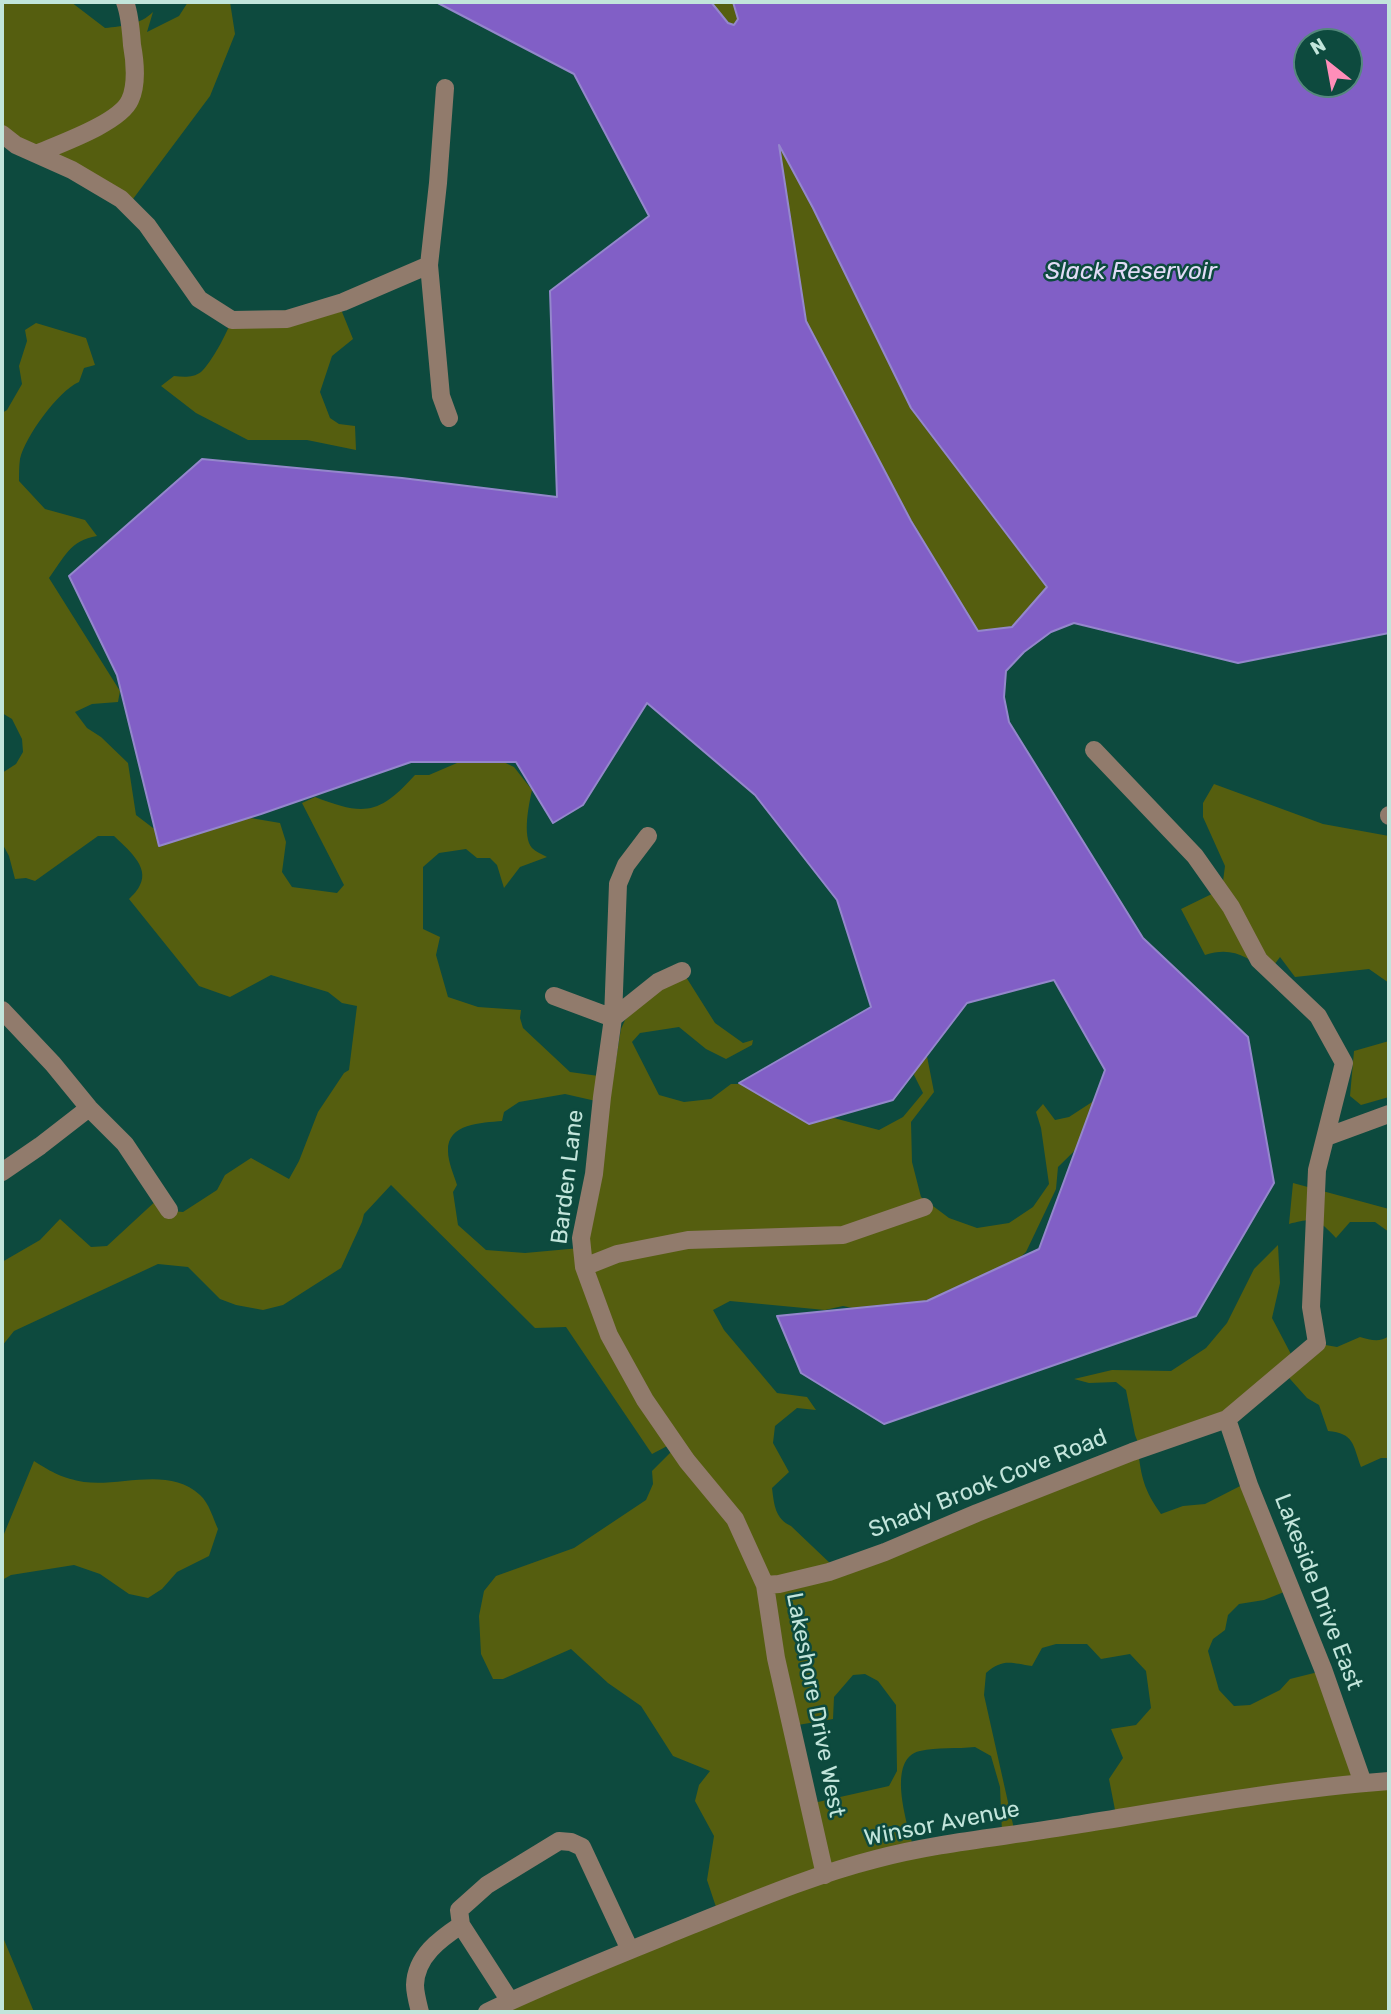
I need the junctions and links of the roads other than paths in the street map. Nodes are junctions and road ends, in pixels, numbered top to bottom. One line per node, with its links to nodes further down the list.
1 (125, 2): 4 (street)
2 (445, 88): 5 (street)
3 (2, 134): 4 (street)
4 (36, 154): 5 (street)
5 (429, 265): 6 (street)
6 (449, 418)
7 (1094, 750): 15 (street)
8 (648, 836): 12 (street, Barden Lane)
9 (682, 971): 12 (street)
10 (554, 996): 12 (street)
11 (2, 1010): 13 (street)
12 (613, 1018): 19 (street, Barden Lane)
13 (89, 1108): 16 (street); 18 (street)
14 (1389, 1114): 15 (street)
15 (1326, 1137): 20 (street)
16 (2, 1172)
17 (923, 1207): 19 (street)
18 (169, 1210)
19 (584, 1267): 21 (street, Barden Lane)
20 (1227, 1419): 21 (street, Shady Brook Cove Road); 23 (street, Lakeside Drive East)
21 (765, 1585): 24 (street, Lakeshore Drive West)
22 (1389, 1781): 23 (street, Winsor Avenue)
23 (1363, 1783): 24 (street, Winsor Avenue)
24 (825, 1875): 26 (street, Winsor Avenue)
25 (461, 1925): 26 (street); 27 (street); 28 (street)
26 (630, 1950): 27 (street, Winsor Avenue)
27 (510, 2001): 29 (street, Winsor Avenue)
28 (420, 2012)
29 (487, 2012)

